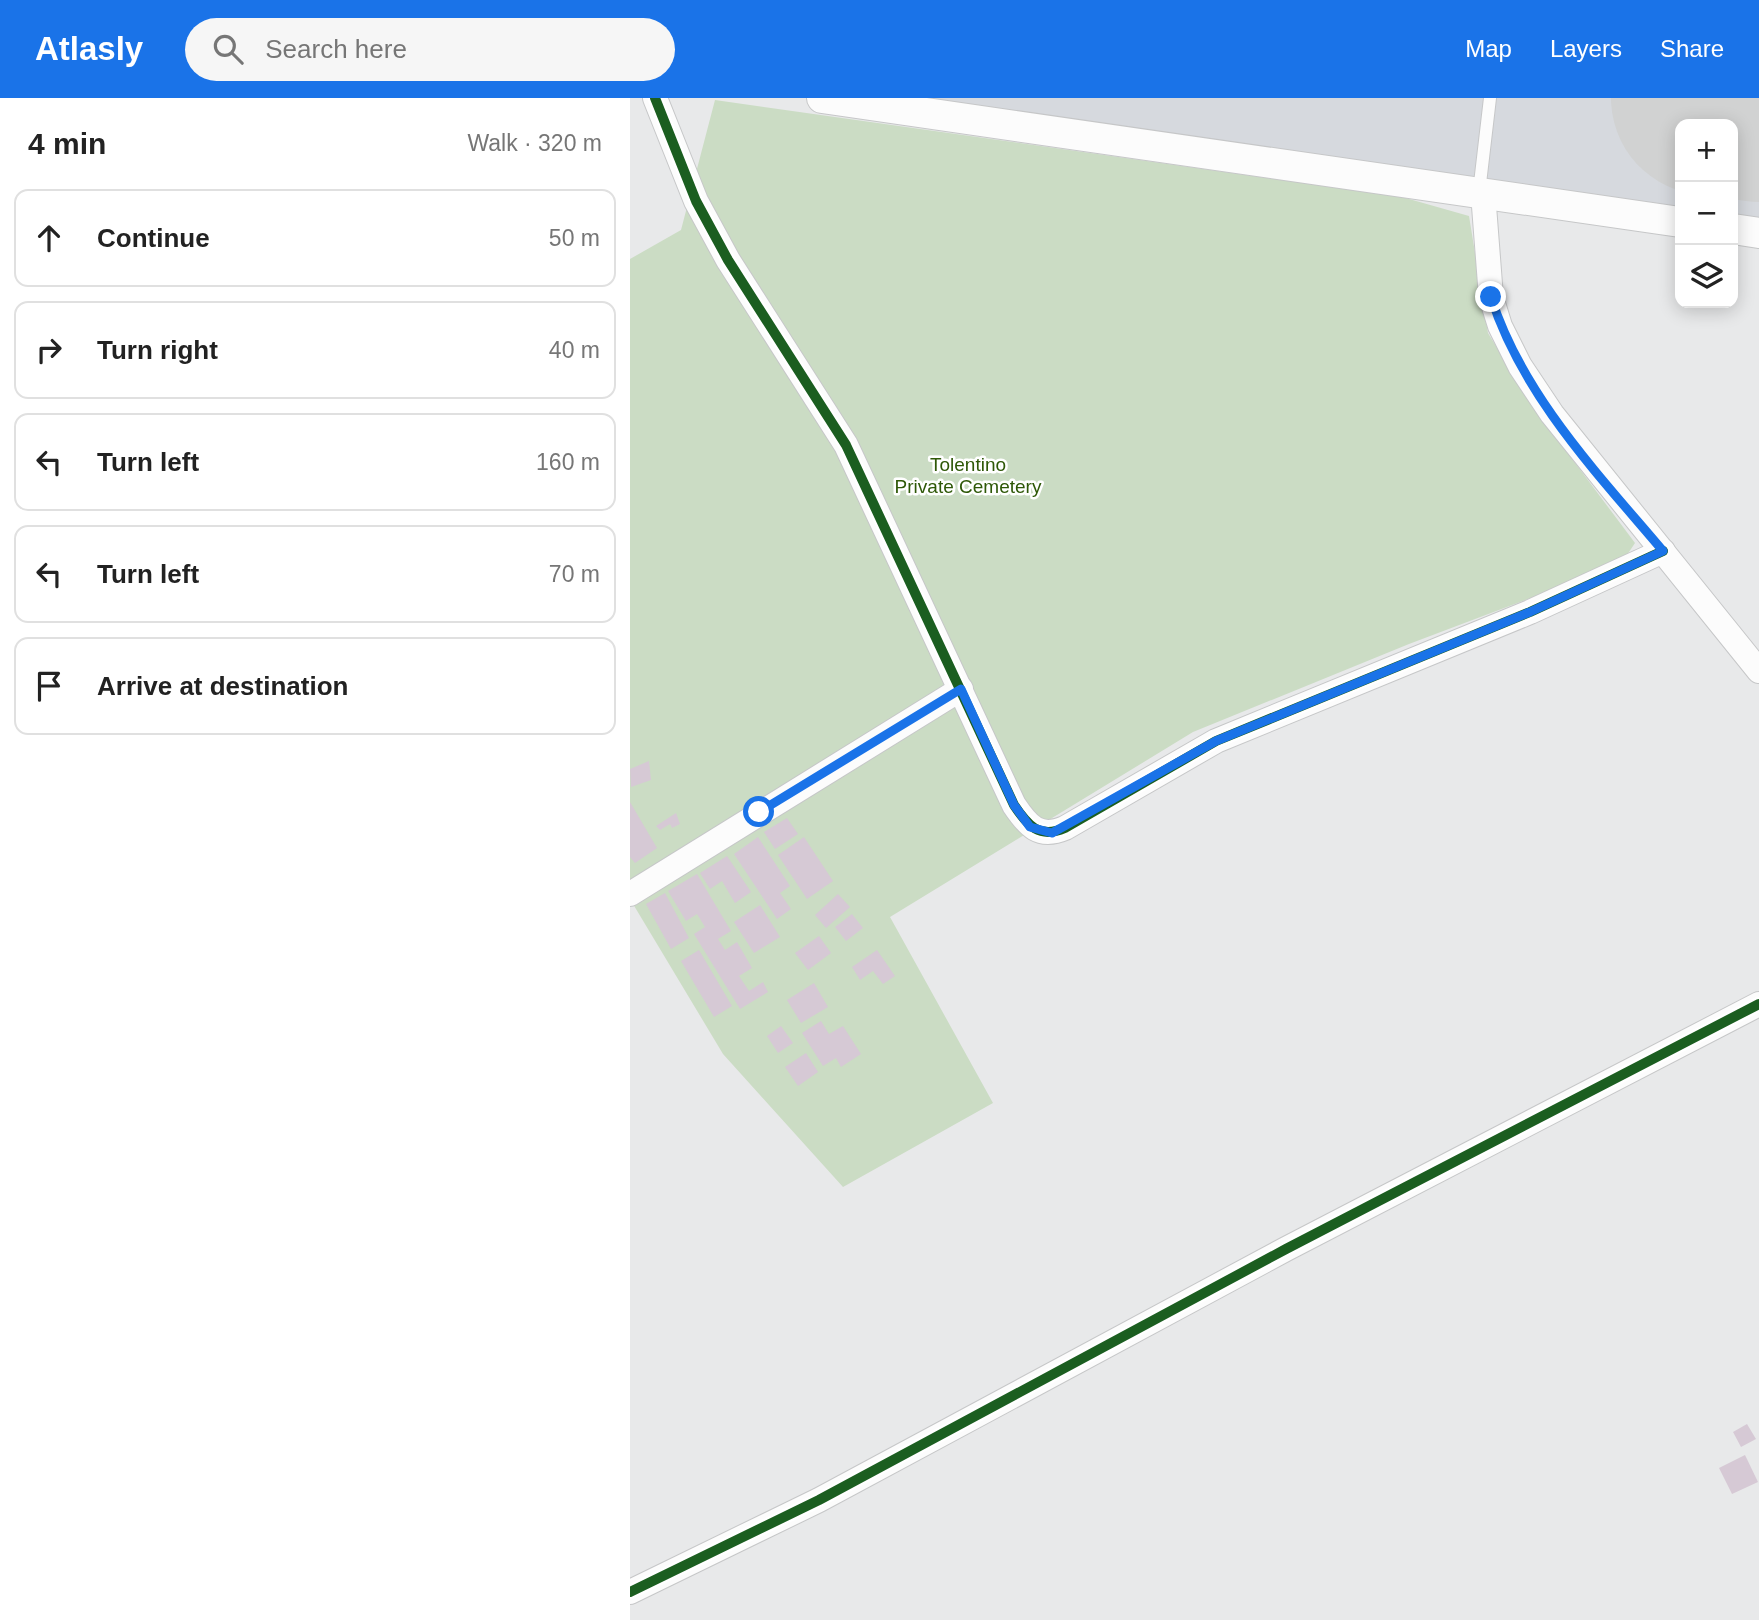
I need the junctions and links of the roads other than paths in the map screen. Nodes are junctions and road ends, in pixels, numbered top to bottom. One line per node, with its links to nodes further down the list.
1 (655, 98): 10 (street)
2 (822, 98): 4 (street)
3 (1490, 98): 4 (lane)
4 (1481, 192): 5 (street); 8 (street)
5 (1675, 221)
6 (1738, 230): 7 (street)
7 (1759, 233)
8 (1663, 551): 9 (street); 10 (street)
9 (1759, 671)
10 (961, 689): 11 (street)
11 (630, 894)
12 (1759, 1004): 13 (street)
13 (630, 1592)

